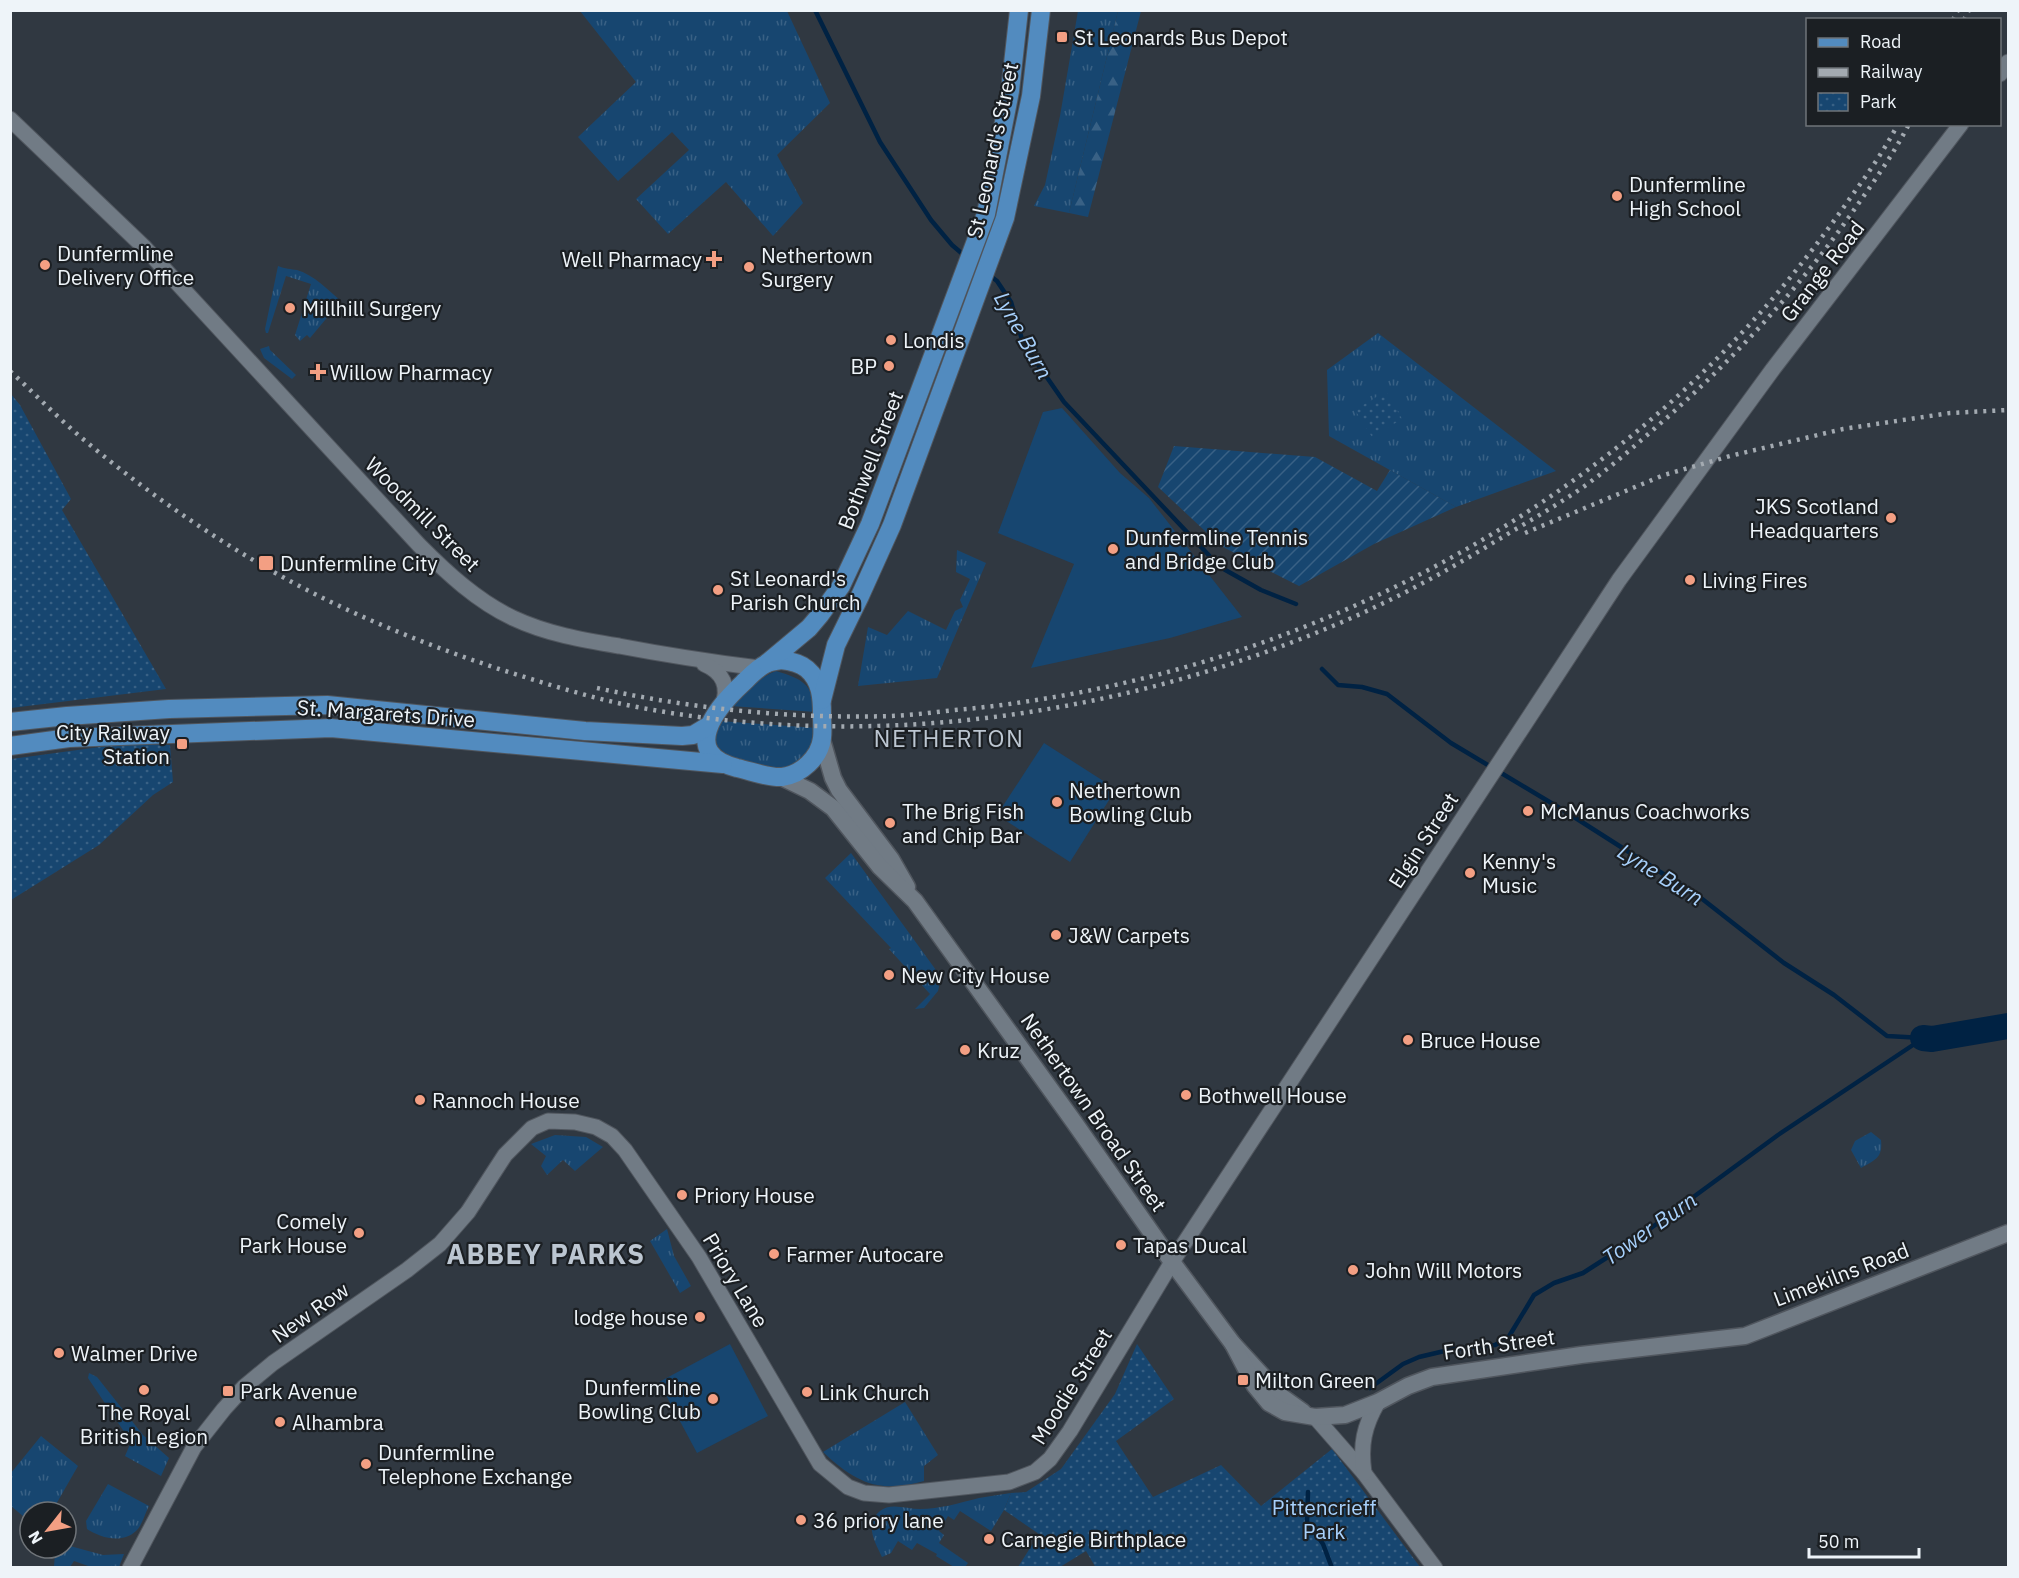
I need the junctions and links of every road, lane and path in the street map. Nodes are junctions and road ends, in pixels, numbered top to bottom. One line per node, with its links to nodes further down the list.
1 (1019, 10): 5 (main road, St Leonard's Street)
2 (1041, 10): 6 (main road, St Leonard's Street)
3 (10, 119): 8 (street, Woodmill Street)
4 (1959, 126): 7 (street, Grange Road)
5 (974, 249): 9 (main road, Bothwell Street)
6 (990, 263): 10 (main road, Bothwell Street)
7 (1719, 446): 21 (street, Elgin Street)
8 (696, 661): 9 (street, Woodmill Street); 11 (street, Woodmill Street)
9 (763, 665): 10 (main road); 11 (main road)
10 (822, 700): 14 (main road)
11 (722, 706): 13 (main road)
12 (10, 722): 13 (main road, St. Margarets Drive)
13 (708, 726): 16 (main road)
14 (822, 740): 17 (main road); 18 (main road, Nethertown Broad Street)
15 (10, 746): 16 (main road, St. Margarets Drive)
16 (723, 764): 17 (main road)
17 (781, 777): 18 (main road, Nethertown Broad Street)
18 (915, 901): 21 (main road, Nethertown Broad Street)
19 (548, 1121): 26 (street, Priory Lane); 27 (street, New Row)
20 (2008, 1233): 22 (main road, Limekilns Road)
21 (1172, 1262): 24 (main road, Nethertown Broad Street); 26 (street, Moodie Street)
22 (1686, 1343): 23 (main road, Forth Street)
23 (1378, 1402): 24 (main road, Forth Street); 25 (street)
24 (1321, 1417): 25 (street)
25 (1364, 1473): 28 (street)
26 (864, 1493)
27 (130, 1568)
28 (1435, 1568)

